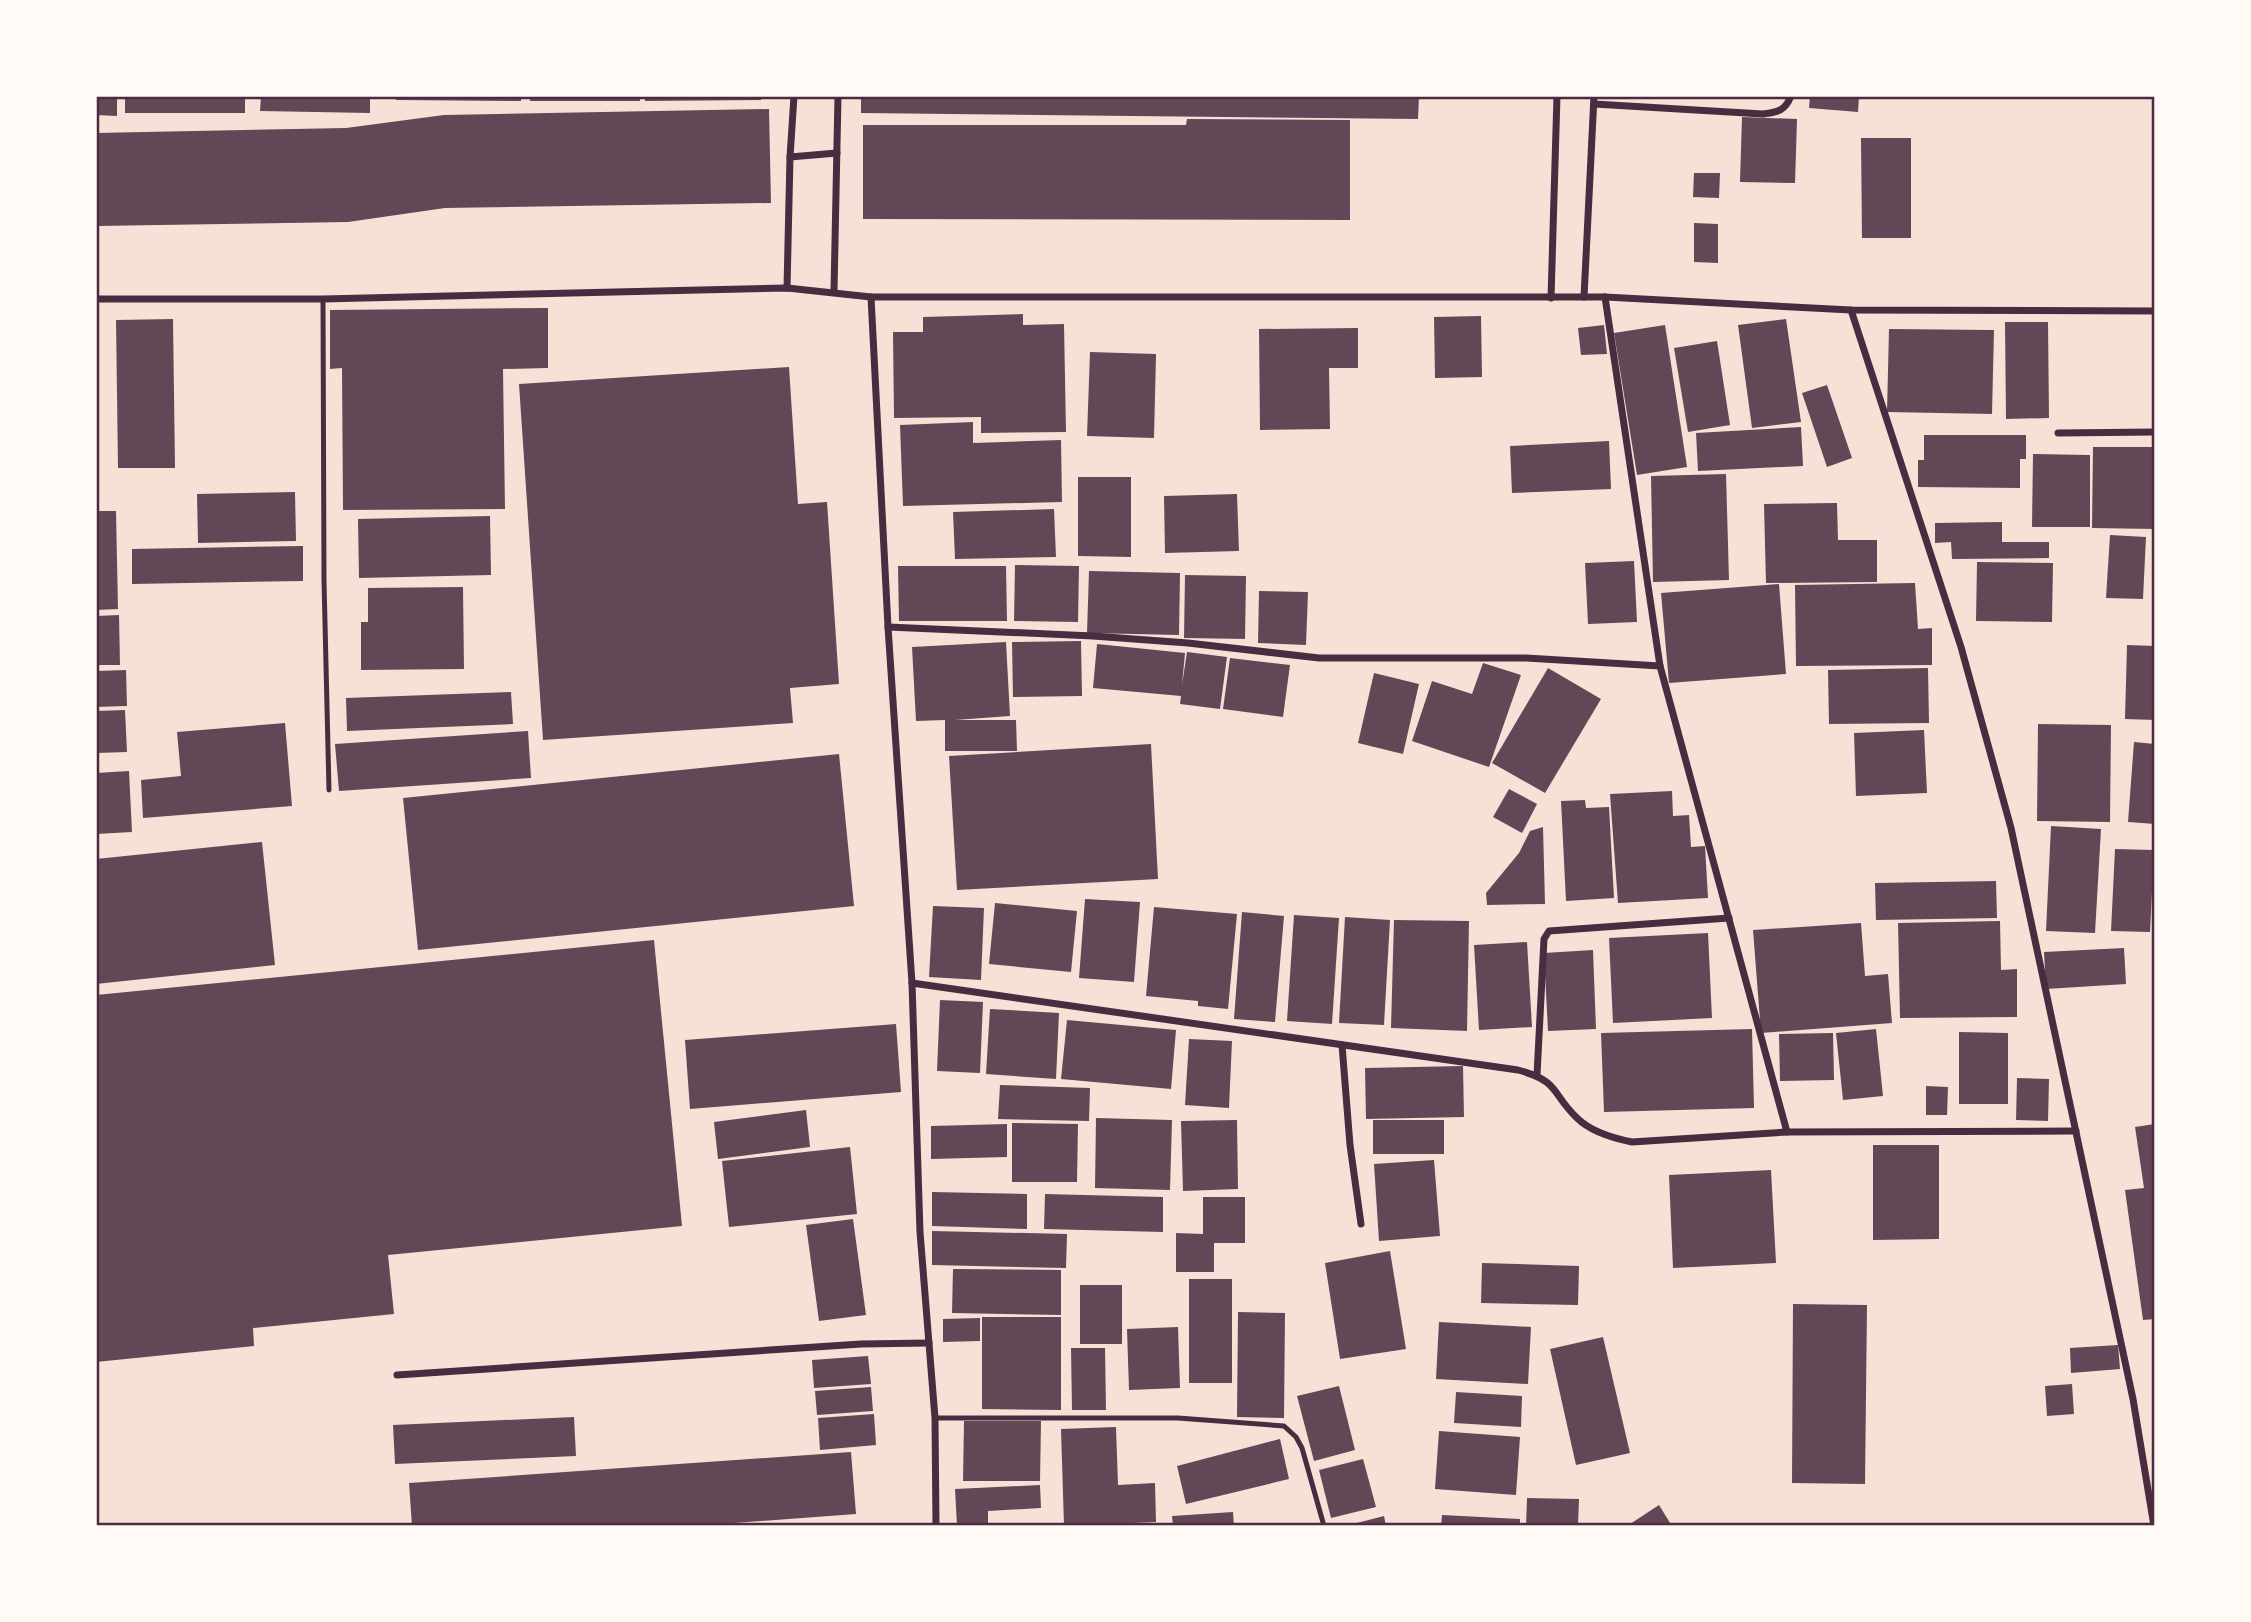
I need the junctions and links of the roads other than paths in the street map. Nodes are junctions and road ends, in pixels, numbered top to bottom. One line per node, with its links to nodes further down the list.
1 (794, 96): 7 (street)
2 (838, 96): 6 (street)
3 (1557, 96): 15 (street)
4 (1791, 96): 5 (street)
5 (1594, 100): 11 (street)
6 (837, 153): 7 (street); 9 (street)
7 (790, 157): 8 (street)
8 (787, 288): 9 (street); 14 (street)
9 (834, 291): 10 (street)
10 (871, 296): 15 (street); 20 (street)
11 (1584, 297): 12 (street); 15 (street)
12 (1605, 297): 16 (street); 21 (street)
13 (96, 299): 14 (street)
14 (323, 299): 22 (lane)
15 (1551, 299)
16 (1851, 310): 17 (street); 27 (street)
17 (2155, 311)
18 (2155, 432): 19 (street)
19 (2058, 433)
20 (888, 627): 21 (street); 24 (street)
21 (1660, 666): 23 (street)
22 (329, 790)
23 (1729, 918): 26 (street); 28 (street)
24 (912, 983): 25 (street); 30 (street)
25 (1342, 1045): 26 (street); 29 (street)
26 (1537, 1075): 28 (street)
27 (2076, 1131): 28 (street); 35 (street)
28 (1787, 1132)
29 (1361, 1224)
30 (929, 1343): 31 (street); 32 (street)
31 (397, 1375)
32 (935, 1418): 33 (street); 34 (lane)
33 (936, 1526)
34 (1324, 1526)
35 (2154, 1526)

